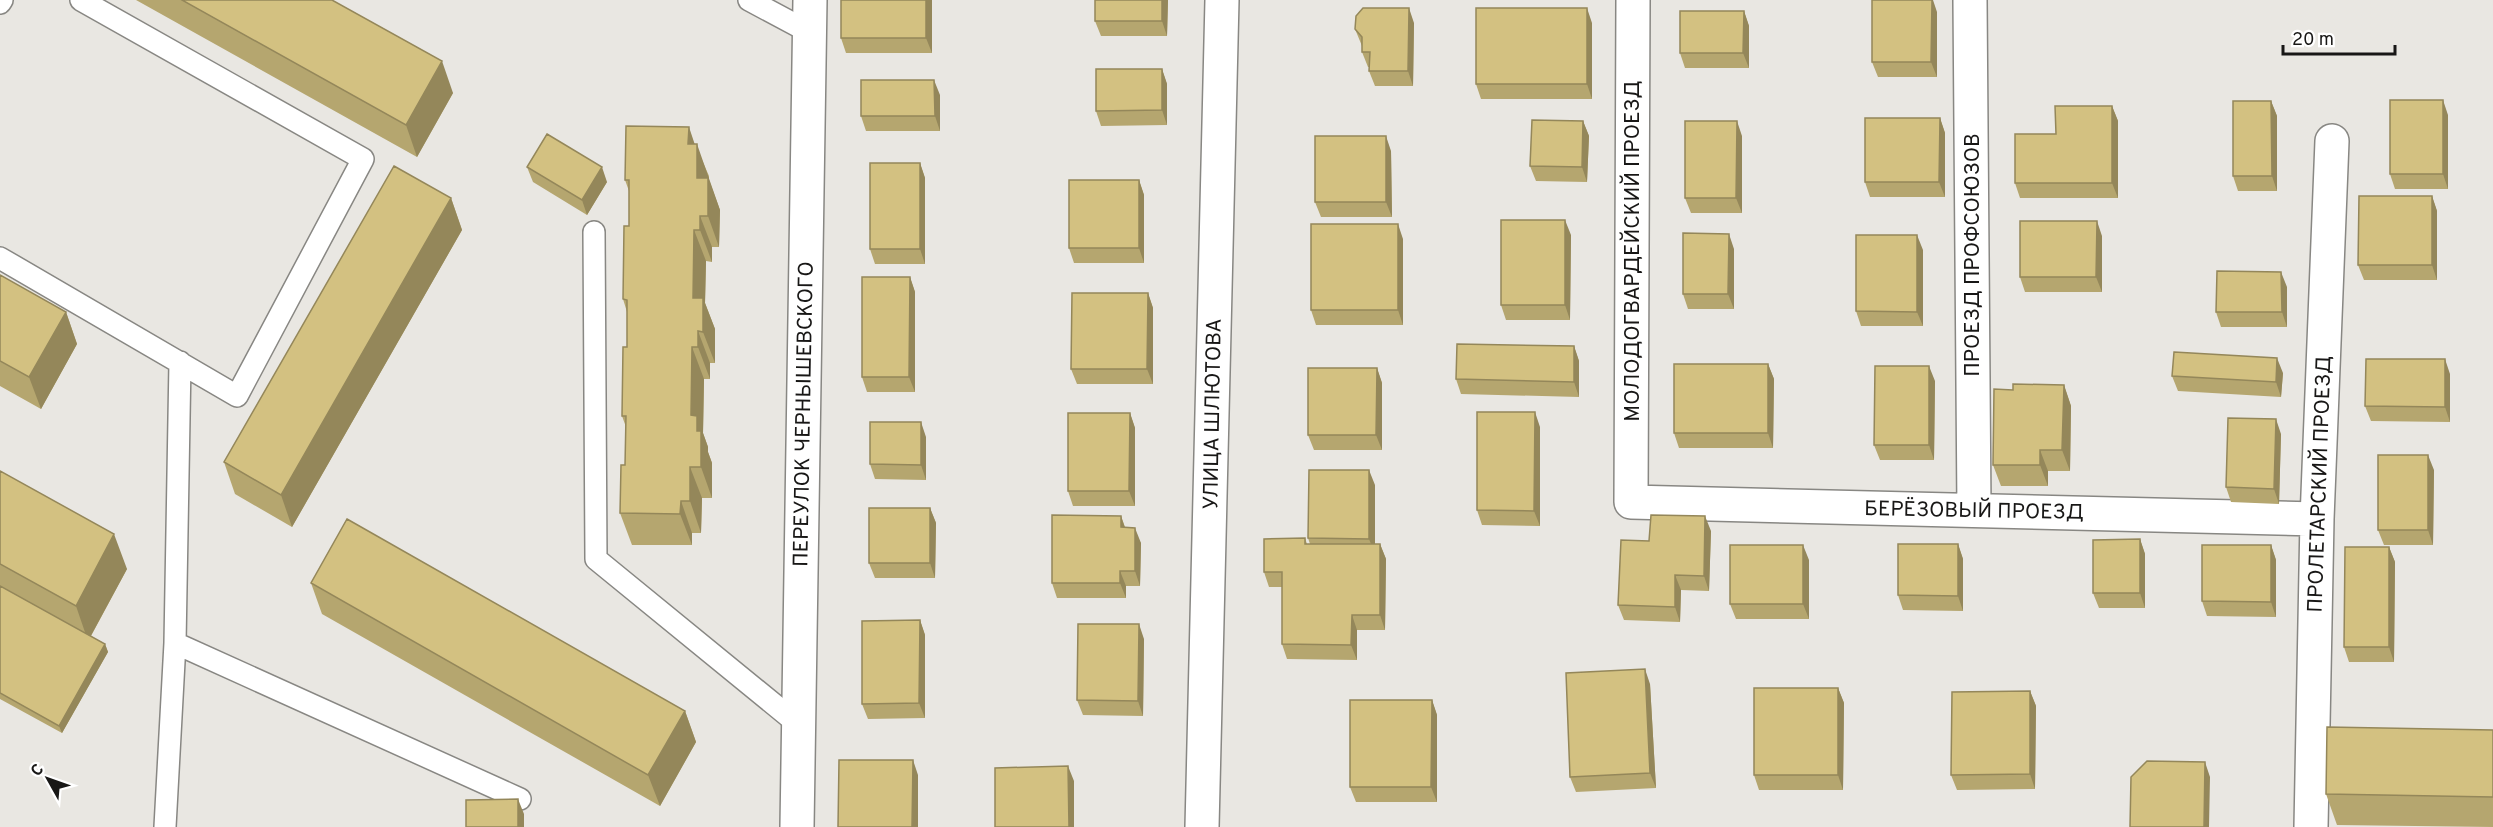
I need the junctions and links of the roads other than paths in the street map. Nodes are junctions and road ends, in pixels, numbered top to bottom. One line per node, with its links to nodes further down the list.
1 (81, 0): 11 (lane)
2 (749, 0): 7 (lane)
3 (810, 0): 7 (street, ПЕРЕУЛОК ЧЕРНЫШЕВСКОГО)
4 (1222, 0): 20 (street, УЛИЦА ШЛЮТОВА)
5 (1633, 0): 12 (street, МОЛОДОГВАРДЕЙСКИЙ ПРОЕЗД)
6 (1971, 0): 13 (street, ПРОЕЗД ПРОФСОЮЗОВ)
7 (809, 32): 16 (street, ПЕРЕУЛОК ЧЕРНЫШЕВСКОГО)
8 (2332, 141): 14 (street, ПРОЛЕТАРСКИЙ ПРОЕЗД)
9 (594, 232): 16 (lane)
10 (0, 258): 11 (lane)
11 (180, 362): 15 (lane)
12 (1631, 502): 13 (street, БЕРЁЗОВЫЙ ПРОЕЗД)
13 (1974, 510): 14 (street, БЕРЁЗОВЫЙ ПРОЕЗД)
14 (2317, 519): 21 (street, ПРОЛЕТАРСКИЙ ПРОЕЗД)
15 (176, 643): 17 (lane); 18 (lane)
16 (798, 724): 19 (street, ПЕРЕУЛОК ЧЕРНЫШЕВСКОГО)
17 (520, 799)
18 (165, 827)
19 (796, 827)
20 (1202, 827)
21 (2311, 827)

